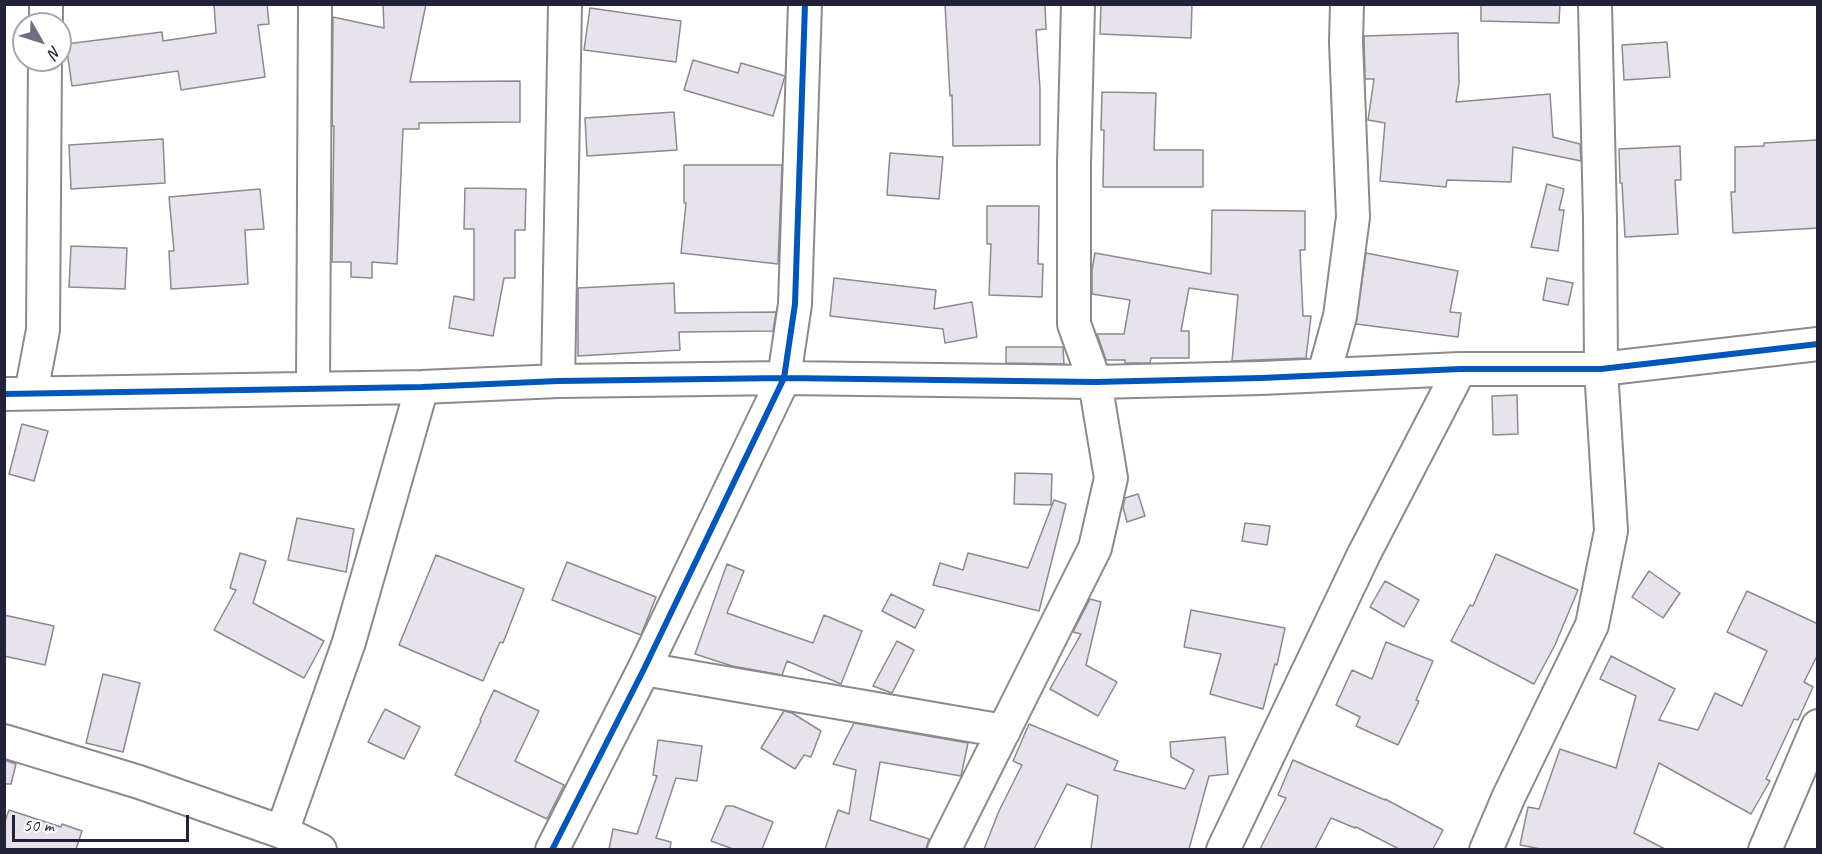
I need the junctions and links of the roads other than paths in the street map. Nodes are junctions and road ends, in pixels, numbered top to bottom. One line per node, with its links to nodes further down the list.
1 (315, 4): 16 (street)
2 (566, 4): 13 (street)
3 (805, 4): 12 (street)
4 (1078, 4): 14 (street)
5 (1347, 4): 11 (street)
6 (1595, 4): 10 (street)
7 (45, 72): 17 (street)
8 (1818, 344): 10 (street)
9 (1460, 369): 10 (street); 11 (street); 26 (street)
10 (1601, 369): 27 (street)
11 (1324, 374): 14 (street)
12 (784, 378): 13 (street); 14 (street); 18 (street)
13 (558, 381): 15 (street)
14 (1095, 382): 20 (street)
15 (422, 387): 16 (street); 22 (street)
16 (313, 389): 17 (street)
17 (18, 394)
18 (644, 669): 20 (street); 24 (street)
19 (1818, 726): 28 (street)
20 (1004, 731): 25 (street)
21 (4, 741): 22 (street)
22 (282, 832): 23 (street)
23 (320, 849)
24 (552, 849)
25 (944, 849)
26 (1223, 849)
27 (1486, 849)
28 (1765, 849)

